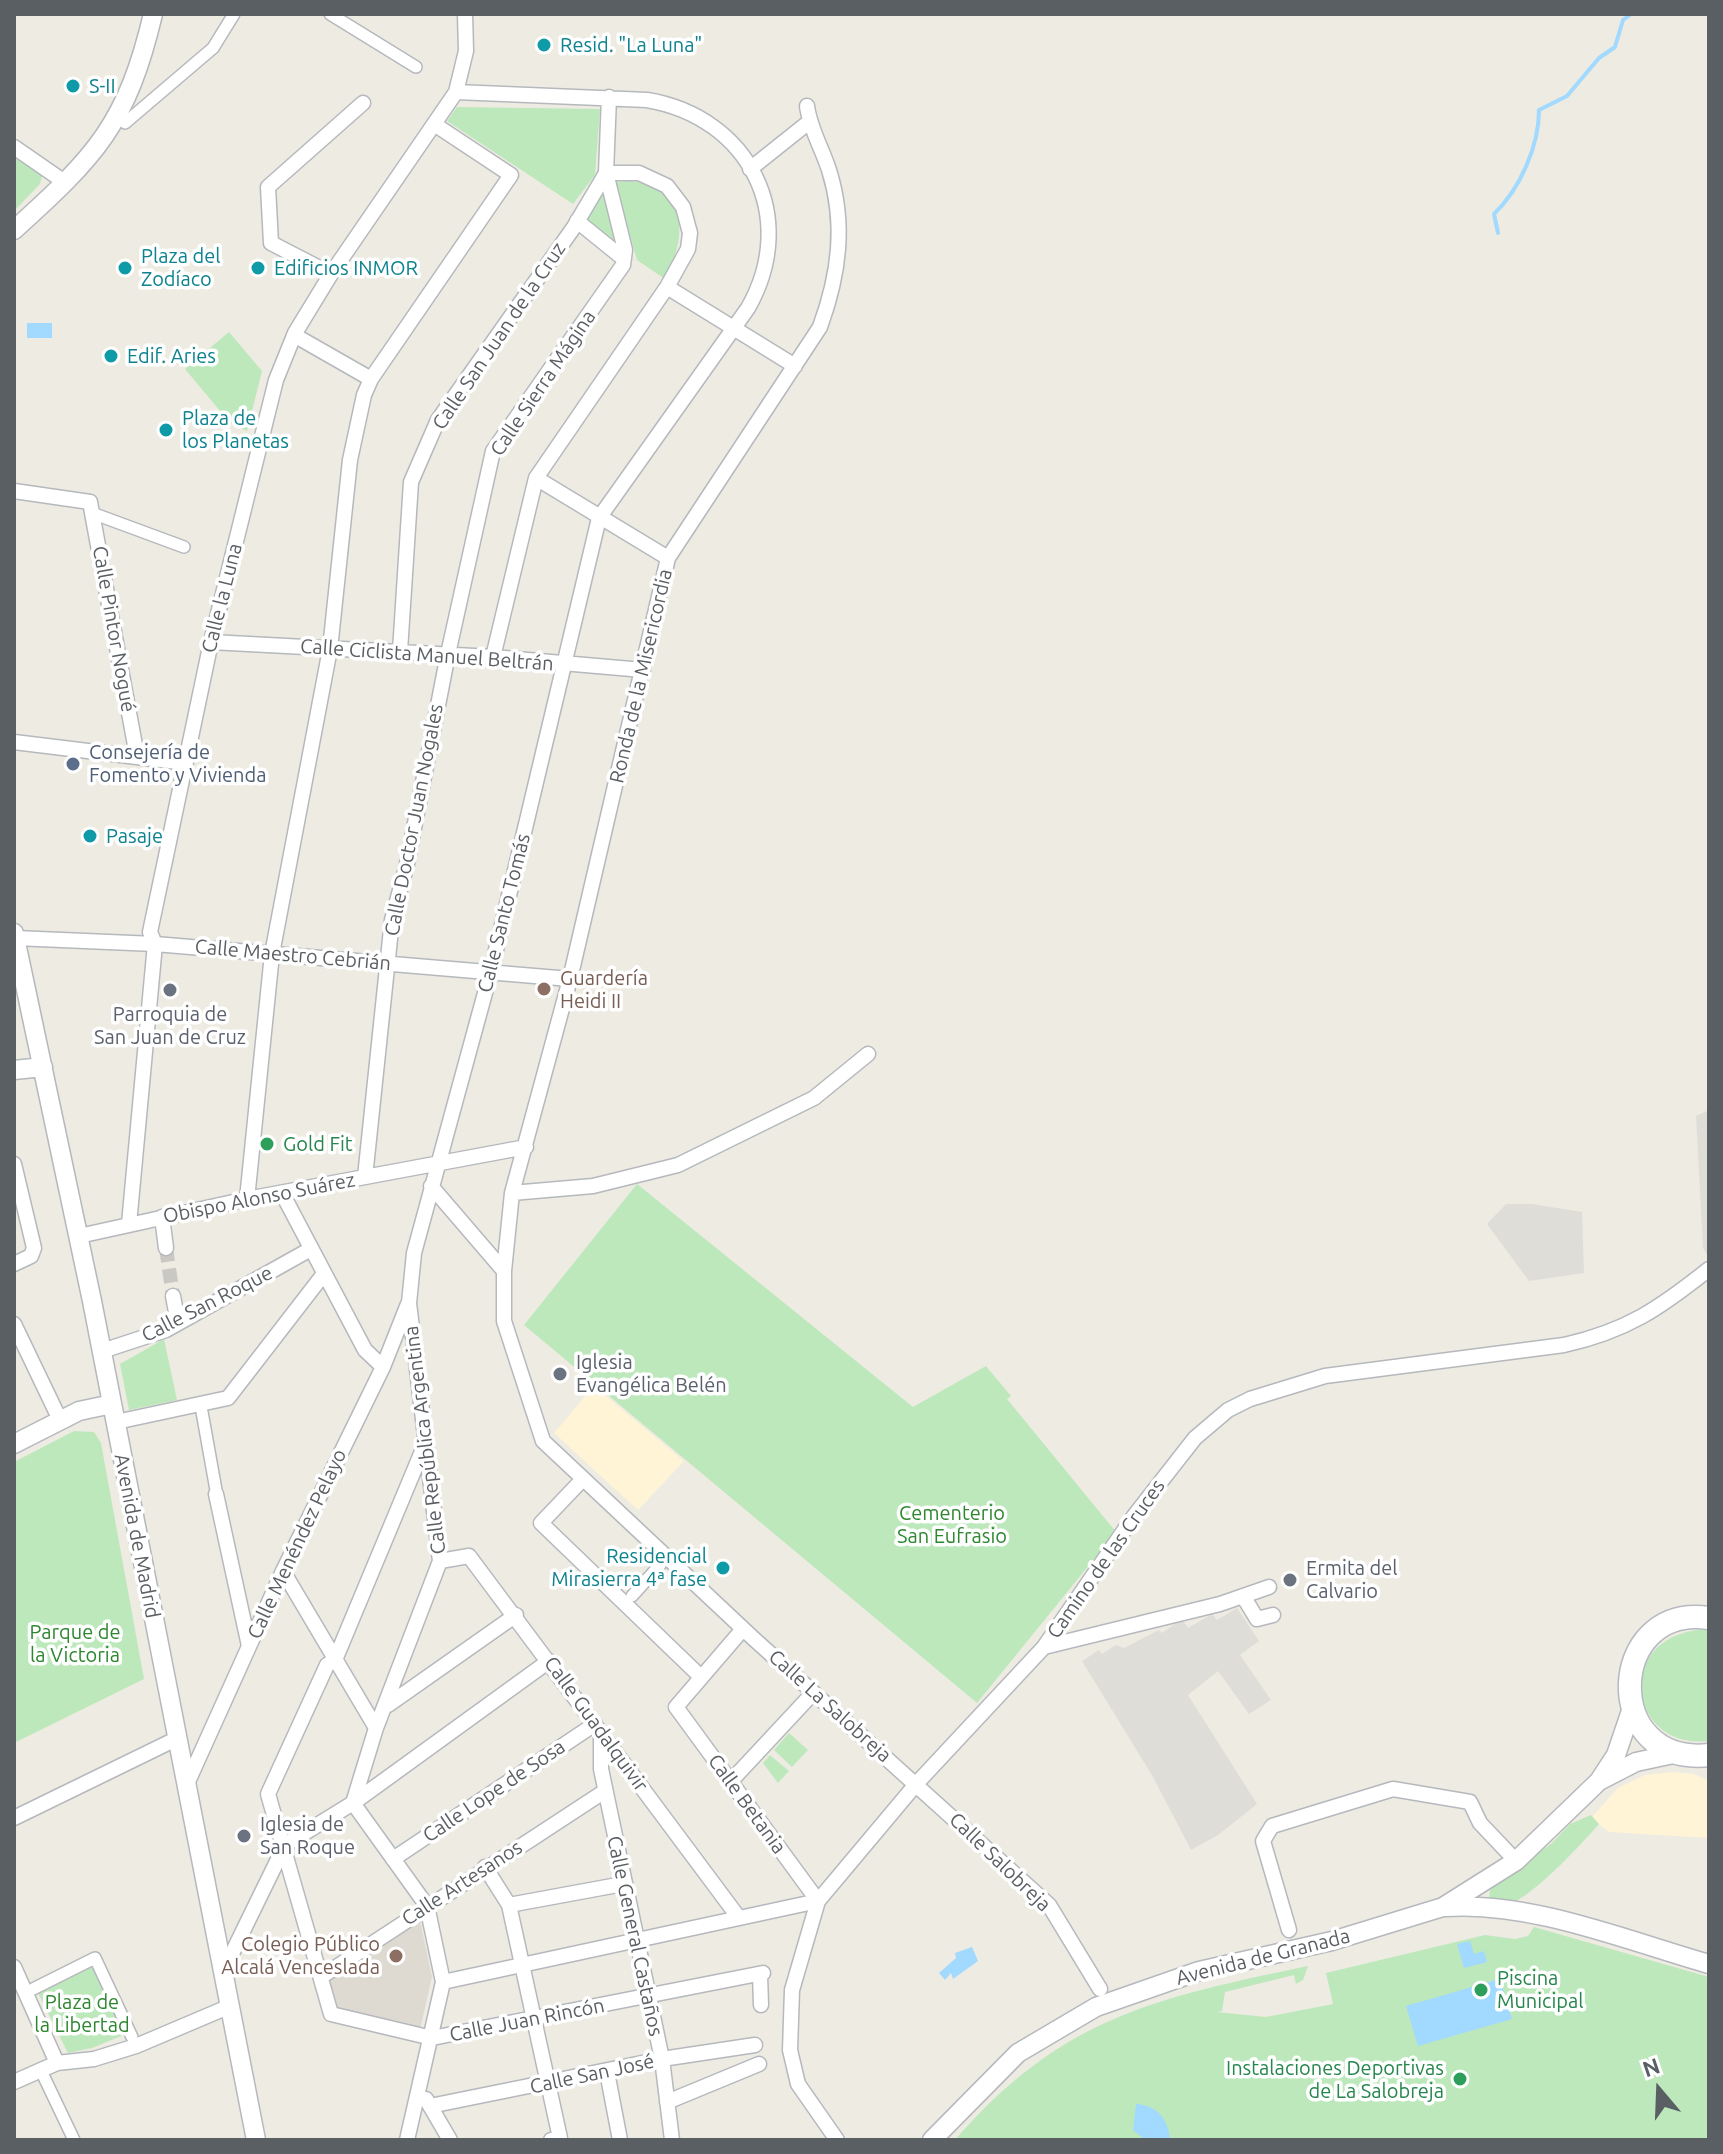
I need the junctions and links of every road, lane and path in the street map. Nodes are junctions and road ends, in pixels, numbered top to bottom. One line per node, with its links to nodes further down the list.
1 (153, 14): 16 (street)
2 (234, 14): 11 (street)
3 (330, 14): 5 (street)
4 (465, 18): 6 (street, Calle la Luna)
5 (416, 67)
6 (456, 92): 7 (street); 12 (street, Calle la Luna)
7 (609, 97): 14 (street); 15 (street)
8 (363, 103): 20 (street)
9 (807, 106): 10 (street, Ronda de la Misericordia)
10 (809, 122): 14 (street); 24 (street, Ronda de la Misericordia)
11 (125, 123)
12 (434, 124): 20 (street, Calle la Luna); 25 (street)
13 (14, 147): 16 (street)
14 (750, 169): 22 (street)
15 (606, 173): 17 (street, Calle San Juan de la Cruz); 19 (street); 21 (street)
16 (66, 183): 18 (street)
17 (577, 221): 19 (street); 34 (street, Calle San Juan de la Cruz)
18 (14, 230)
19 (624, 259): 35 (street, Calle Sierra Mágina)
20 (331, 274): 23 (street, Calle la Luna)
21 (667, 287): 22 (street); 26 (street)
22 (734, 330): 24 (street); 29 (street)
23 (294, 335): 25 (street); 32 (street, Calle la Luna)
24 (795, 366): 31 (street, Ronda de la Misericordia)
25 (371, 379): 33 (street)
26 (536, 478): 29 (street); 36 (street)
27 (14, 491): 28 (street)
28 (91, 507): 30 (street); 40 (street, Calle Pintor Nogué)
29 (599, 518): 31 (street); 37 (street, Calle Santo Tomás)
30 (184, 547)
31 (668, 558): 38 (street, Ronda de la Misericordia)
32 (211, 642): 33 (street, Calle Ciclista Manuel Beltrán); 41 (street, Calle la Luna)
33 (330, 649): 34 (street, Calle Ciclista Manuel Beltrán); 44 (street)
34 (400, 651): 35 (street, Calle Ciclista Manuel Beltrán)
35 (448, 654): 36 (street, Calle Ciclista Manuel Beltrán); 45 (street, Calle Doctor Juan Nogales)
36 (493, 657): 37 (street, Calle Ciclista Manuel Beltrán)
37 (563, 664): 38 (street, Calle Ciclista Manuel Beltrán); 46 (street, Calle Santo Tomás)
38 (643, 670): 47 (street, Ronda de la Misericordia)
39 (14, 742): 40 (street)
40 (137, 756): 41 (street)
41 (186, 763): 43 (street, Calle la Luna)
42 (14, 935): 43 (street, Calle Maestro Cebrián); 49 (street, Avenida de Madrid)
43 (155, 944): 44 (street, Calle Maestro Cebrián); 60 (street, Calle la Luna)
44 (272, 954): 45 (street, Calle Maestro Cebrián); 58 (street)
45 (387, 963): 46 (street, Calle Maestro Cebrián); 54 (street, Calle Doctor Juan Nogales)
46 (491, 971): 47 (street, Calle Maestro Cebrián); 52 (street, Calle Santo Tomás)
47 (570, 979): 51 (street, Ronda de la Misericordia)
48 (868, 1054): 57 (street)
49 (43, 1067): 50 (street); 61 (street, Avenida de Madrid)
50 (14, 1070)
51 (526, 1147): 52 (street, Obispo Alonso Suárez); 57 (street, Ronda de la Misericordia)
52 (438, 1161): 54 (street, Obispo Alonso Suárez); 55 (street, Calle República Argentina)
53 (14, 1164): 66 (street)
54 (365, 1177): 56 (street, Obispo Alonso Suárez)
55 (431, 1186): 63 (street); 71 (street, Calle República Argentina)
56 (282, 1193): 58 (street, Obispo Alonso Suárez); 65 (street)
57 (512, 1193): 62 (street, Ronda de la Misericordia)
58 (247, 1199): 59 (street, Obispo Alonso Suárez)
59 (162, 1217): 60 (street, Obispo Alonso Suárez); 64 (street)
60 (129, 1224): 61 (street, Obispo Alonso Suárez)
61 (79, 1236): 74 (street, Avenida de Madrid)
62 (507, 1237): 63 (street); 68 (street, Ronda de la Misericordia)
63 (483, 1247): 68 (street)
64 (166, 1248)
65 (309, 1250): 69 (street); 72 (street, Calle San Roque)
66 (14, 1264)
67 (1709, 1269): 96 (street, Camino de las Cruces)
68 (504, 1271): 81 (street, Ronda de la Misericordia)
69 (323, 1275): 75 (street); 77 (street)
70 (173, 1296): 72 (street)
71 (409, 1303): 75 (street, Calle Menéndez Pelayo); 80 (street, Calle República Argentina)
72 (178, 1323): 74 (street, Calle San Roque)
73 (14, 1324): 78 (street)
74 (102, 1351): 77 (street, Avenida de Madrid)
75 (383, 1367): 85 (street, Calle Menéndez Pelayo)
76 (202, 1412): 82 (street)
77 (114, 1413): 78 (street); 105 (street, Avenida de Madrid)
78 (60, 1420): 79 (street)
79 (14, 1444)
80 (424, 1445): 83 (street, Calle República Argentina); 97 (street)
81 (582, 1480): 94 (street, Calle La Salobreja); 99 (street)
82 (216, 1492): 95 (street)
83 (440, 1561): 91 (street, Calle Guadalquivir); 101 (street, Calle República Argentina)
84 (660, 1565): 87 (street)
85 (283, 1571): 89 (street); 90 (street, Calle Menéndez Pelayo)
86 (1269, 1587): 88 (street)
87 (632, 1596)
88 (1243, 1596): 92 (street); 96 (street)
89 (298, 1601): 90 (street); 97 (street)
90 (266, 1608): 95 (street, Calle Menéndez Pelayo)
91 (516, 1615): 98 (street, Calle Guadalquivir); 101 (street)
92 (1273, 1615)
93 (1707, 1617): 102 (main road)
94 (743, 1629): 99 (street); 100 (street, Calle La Salobreja)
95 (249, 1647): 110 (street, Calle Menéndez Pelayo)
96 (1044, 1647): 109 (street, Camino de las Cruces)
97 (335, 1660): 103 (street); 114 (street)
98 (549, 1661): 104 (street, Calle Guadalquivir); 112 (street)
99 (701, 1677): 107 (street, Calle Betania)
100 (813, 1693): 107 (street); 109 (street, Calle La Salobreja)
101 (387, 1706): 103 (street, Calle República Argentina)
102 (1632, 1708): 106 (main road); 108 (street, Avenida de Granada)
103 (376, 1728): 112 (street, Calle República Argentina)
104 (598, 1728): 111 (street, Calle General Castaños); 115 (street, Calle Lope de Sosa); 123 (street, Calle Guadalquivir)
105 (176, 1739): 110 (street, Avenida de Madrid); 113 (street)
106 (1697, 1757): 108 (street, Avenida de Granada)
107 (731, 1781): 119 (street, Calle Betania)
108 (1599, 1781): 116 (street, Avenida de Granada)
109 (917, 1783): 119 (street, Camino de las Cruces); 133 (street, Calle Salobreja)
110 (186, 1786): 129 (street, Avenida de Madrid)
111 (605, 1791): 117 (street, Calle Artesanos); 118 (street, Calle General Castaños)
112 (353, 1803): 114 (street); 115 (street)
113 (14, 1818)
114 (285, 1845): 129 (street); 130 (street)
115 (393, 1859): 121 (street)
116 (1516, 1861): 122 (street, Avenida de Granada); 124 (street)
117 (485, 1867): 120 (street); 121 (street, Calle Artesanos)
118 (623, 1884): 120 (street); 125 (street, Calle General Castaños)
119 (818, 1901): 123 (street); 158 (street, Camino de las Cruces)
120 (509, 1905): 126 (street)
121 (427, 1906): 130 (street, Calle Artesanos); 131 (street)
122 (1443, 1907): 127 (street); 159 (street, Avenida de Granada)
123 (739, 1918): 125 (street)
124 (1289, 1930)
125 (635, 1939): 126 (street); 134 (street, Calle General Castaños)
126 (522, 1963): 131 (street); 137 (street)
127 (1709, 1964)
128 (14, 1967): 142 (street)
129 (222, 1974): 136 (street, Avenida de Madrid)
130 (321, 1977): 139 (street)
131 (443, 1982): 139 (street)
132 (33, 1989): 138 (street)
133 (1100, 1989)
134 (646, 1997): 135 (street, Calle Juan Rincón); 137 (street, Calle Juan Rincón); 141 (street, Calle General Castaños)
135 (761, 2005)
136 (228, 2007): 142 (street); 152 (street, Avenida de Madrid)
137 (534, 2020): 139 (street, Calle Juan Rincón); 147 (street)
138 (132, 2037)
139 (432, 2038): 148 (street)
140 (755, 2045): 141 (street, Calle San José)
141 (662, 2059): 144 (street, Calle San José); 149 (street, Calle General Castaños)
142 (57, 2063): 146 (street)
143 (759, 2064): 149 (street)
144 (607, 2072): 147 (street, Calle San José); 156 (street)
145 (44, 2077): 151 (street)
146 (14, 2082)
147 (549, 2083): 150 (street, Calle San José); 155 (street)
148 (419, 2088): 150 (street); 153 (street)
149 (667, 2102): 157 (street, Calle General Castaños)
150 (430, 2106): 154 (street)
151 (74, 2140)
152 (256, 2140)
153 (409, 2140): 154 (street)
154 (447, 2140)
155 (551, 2140)
156 (620, 2140)
157 (672, 2140)
158 (837, 2140)
159 (932, 2140)

